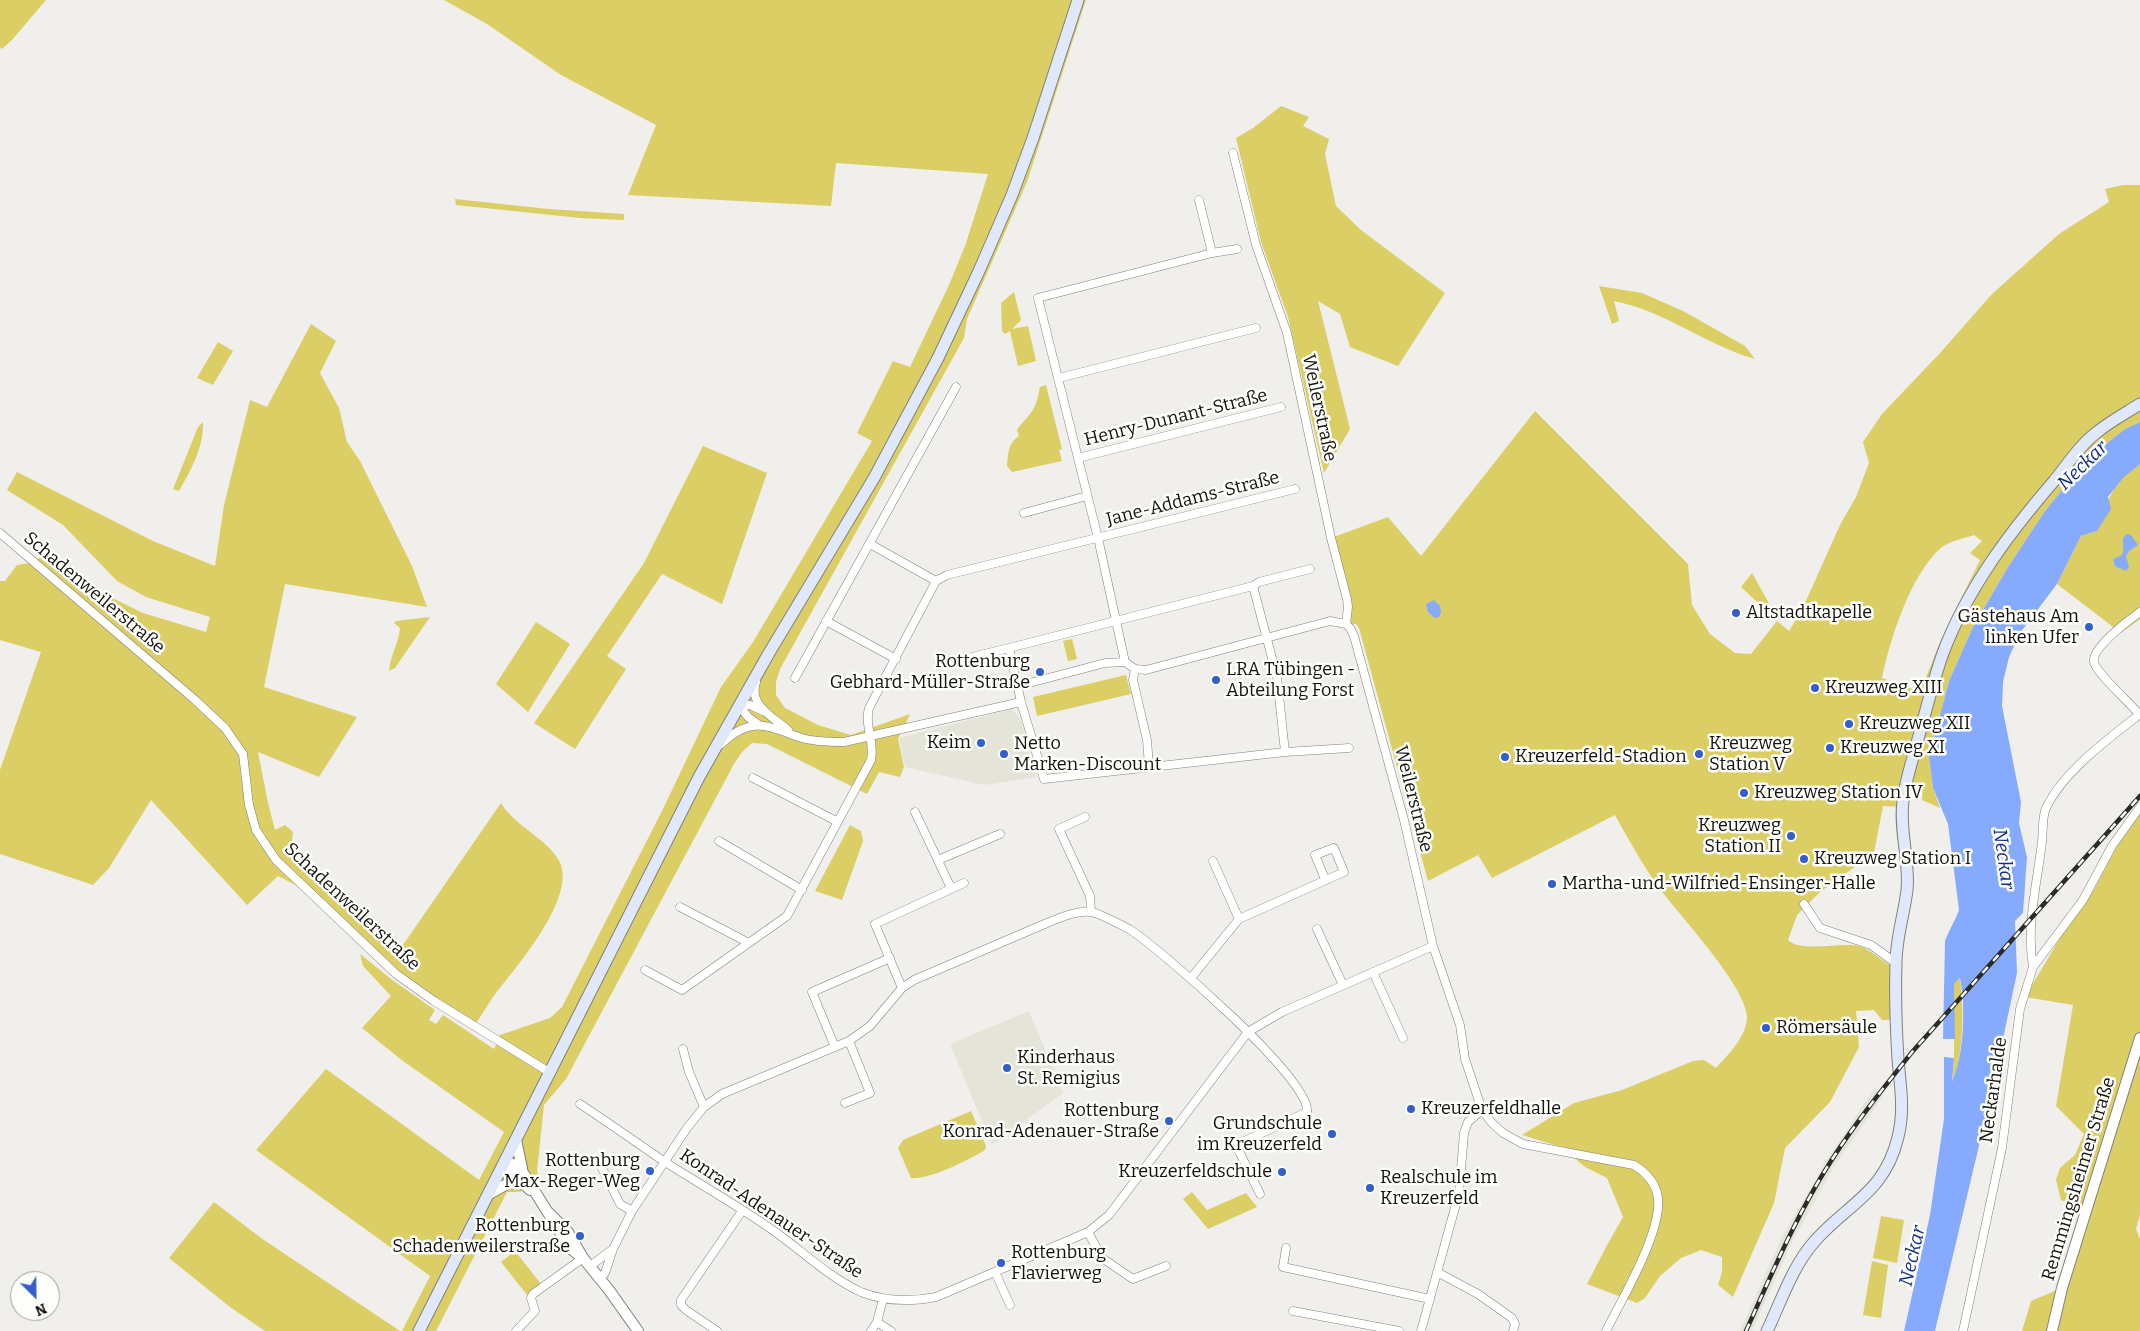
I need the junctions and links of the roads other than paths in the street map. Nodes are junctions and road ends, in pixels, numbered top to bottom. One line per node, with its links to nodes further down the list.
1 (1078, 0): 30 (main road)
2 (1233, 153): 24 (street, Weilerstraße)
3 (1200, 200): 5 (street)
4 (1237, 248): 5 (street)
5 (1212, 253): 7 (street)
6 (1256, 328): 7 (street)
7 (1059, 378): 11 (street)
8 (956, 387): 17 (street)
9 (2140, 404): 66 (main road)
10 (1281, 407): 11 (street, Henry-Dunant-Straße)
11 (1078, 458): 13 (street)
12 (1295, 489): 16 (street, Jane-Addams-Straße)
13 (1087, 496): 14 (street); 16 (street)
14 (1024, 512)
15 (0, 533): 79 (street, Schadenweilerstraße)
16 (1098, 538): 19 (street, Jane-Addams-Straße); 23 (street)
17 (870, 544): 19 (street); 22 (street)
18 (1310, 569): 20 (street)
19 (936, 581): 27 (street)
20 (1253, 586): 23 (street); 25 (street)
21 (2140, 612): 37 (street)
22 (826, 621): 27 (street); 32 (street)
23 (1117, 622): 26 (street); 28 (street)
24 (1346, 624): 25 (street); 64 (street, Weilerstraße)
25 (1267, 637): 31 (street); 42 (street)
26 (1009, 648): 29 (street); 33 (street)
27 (896, 658): 40 (street)
28 (1125, 662): 31 (street); 33 (street)
29 (939, 665)
30 (761, 666): 35 (main road); 36 (street)
31 (1135, 669): 44 (street)
32 (795, 678)
33 (1018, 686): 34 (street)
34 (1021, 702): 40 (street); 44 (street)
35 (739, 705): 36 (street); 38 (street); 43 (main road)
36 (768, 714): 39 (street)
37 (2140, 714): 67 (street)
38 (759, 725): 39 (street); 43 (street)
39 (792, 733): 40 (street)
40 (871, 736): 49 (street)
41 (1349, 748): 42 (street)
42 (1285, 752): 44 (street)
43 (710, 755): 79 (main road)
44 (1149, 766)
45 (753, 778): 49 (street)
46 (2140, 807): 67 (street, Neckarhalde)
47 (915, 812): 52 (street)
48 (1085, 817): 60 (street)
49 (838, 822): 57 (street)
50 (1000, 834): 52 (street)
51 (719, 841): 57 (street)
52 (938, 860): 56 (street)
53 (1212, 861): 61 (street)
54 (1325, 879): 61 (street)
55 (964, 882): 56 (street)
56 (951, 888): 65 (street)
57 (802, 890): 63 (street)
58 (1804, 904): 66 (street)
59 (680, 907): 63 (street)
60 (1091, 912): 70 (street); 72 (street)
61 (1239, 919): 70 (street)
62 (1318, 929): 71 (street)
63 (747, 942): 68 (street)
64 (1433, 946): 69 (street, Konrad-Adenauer-Straße); 83 (street, Weilerstraße)
65 (890, 958): 72 (street); 77 (street)
66 (1896, 963): 117 (main road)
67 (2034, 967): 118 (street, Neckarhalde)
68 (645, 970)
69 (1373, 972): 71 (street, Konrad-Adenauer-Straße); 74 (street)
70 (1191, 978): 73 (street)
71 (1343, 985): 73 (street, Konrad-Adenauer-Straße)
72 (902, 988): 76 (street)
73 (1248, 1032): 90 (street); 93 (street, Konrad-Adenauer-Straße)
74 (1403, 1038)
75 (2140, 1038): 119 (street, Remmingsheimer Straße)
76 (849, 1042): 77 (street); 80 (street)
77 (835, 1047): 82 (street)
78 (683, 1050): 82 (street)
79 (549, 1072): 84 (main road)
80 (845, 1103)
81 (580, 1104): 85 (street, Konrad-Adenauer-Straße)
82 (704, 1107): 85 (street)
83 (1482, 1110): 100 (street); 116 (street, Weilerstraße)
84 (516, 1140): 86 (main road); 88 (street)
85 (665, 1161): 91 (street); 92 (street, Konrad-Adenauer-Straße)
86 (504, 1163): 88 (street); 89 (main road)
87 (601, 1166): 91 (street)
88 (524, 1179): 89 (street); 96 (street)
89 (489, 1194): 107 (main road)
90 (1260, 1194)
91 (632, 1211): 95 (street)
92 (742, 1211): 102 (street, Konrad-Adenauer-Straße); 110 (street)
93 (1088, 1232): 98 (street); 99 (street, Konrad-Adenauer-Straße)
94 (1286, 1248): 103 (street)
95 (613, 1250): 97 (street); 101 (street)
96 (583, 1258): 97 (street); 108 (street)
97 (590, 1266): 101 (street)
98 (1166, 1266)
99 (995, 1272): 102 (street, Konrad-Adenauer-Straße); 104 (street)
100 (1438, 1272): 103 (street); 115 (street)
101 (598, 1279): 109 (street)
102 (883, 1299): 106 (street)
103 (1430, 1299): 114 (street)
104 (1010, 1305)
105 (1293, 1311): 113 (street)
106 (877, 1322): 111 (street); 112 (street)
107 (420, 1331)
108 (516, 1331)
109 (638, 1331)
110 (717, 1331)
111 (870, 1331)
112 (890, 1331)
113 (1399, 1331)
114 (1421, 1331)
115 (1513, 1331)
116 (1606, 1331)
117 (1767, 1331)
118 (1963, 1331)
119 (2052, 1331)

